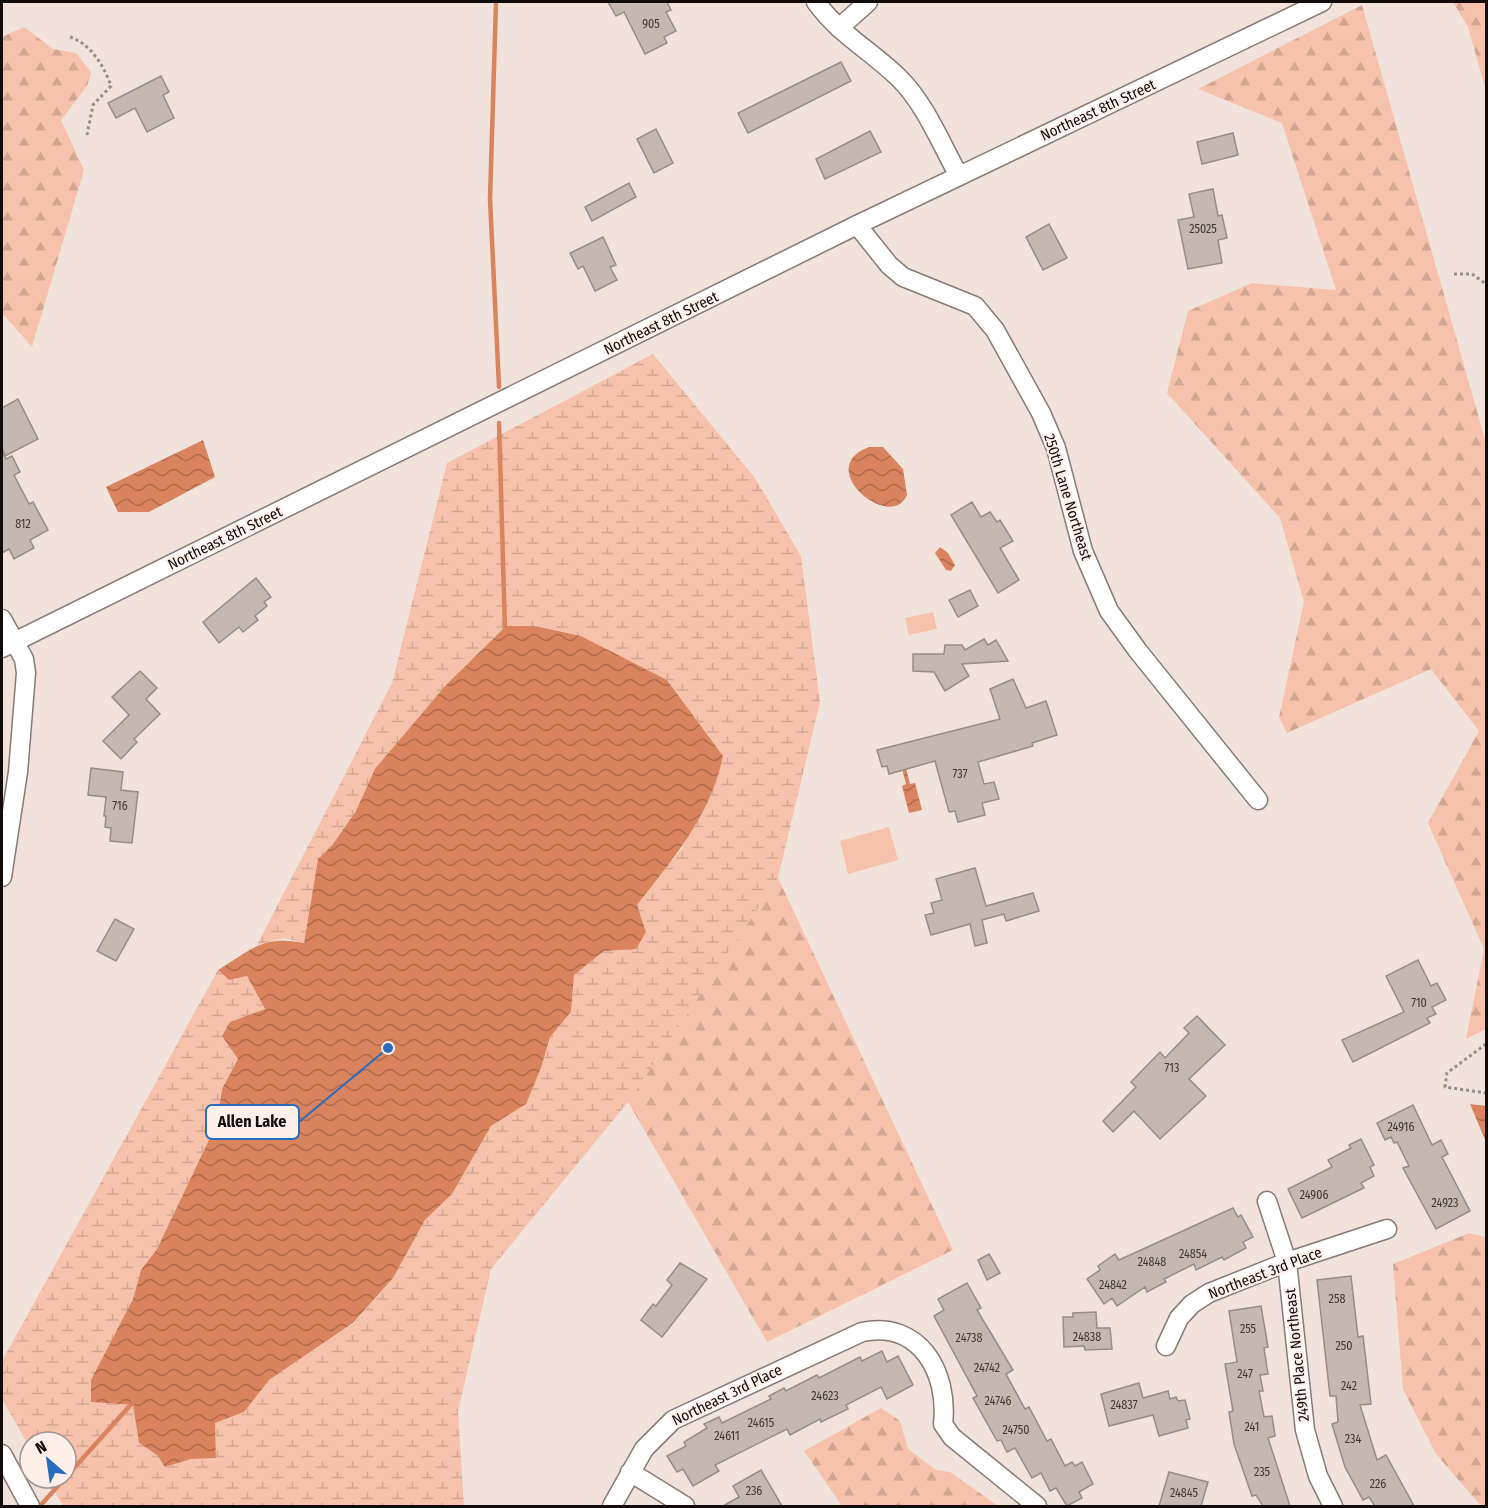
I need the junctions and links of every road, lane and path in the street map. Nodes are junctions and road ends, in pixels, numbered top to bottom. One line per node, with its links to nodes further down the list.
1 (816, 2): 4 (street)
2 (868, 2): 4 (street)
3 (1322, 2): 7 (street, Northeast 8th Street)
4 (838, 28): 7 (street)
5 (70, 37): 6 (path)
6 (87, 135)
7 (959, 176): 8 (street, Northeast 8th Street)
8 (857, 225): 12 (street, Northeast 8th Street); 13 (street, 250th Lane Northeast)
9 (1454, 274): 10 (path)
10 (1486, 284)
11 (2, 619): 12 (street)
12 (8, 645): 14 (street)
13 (1258, 800)
14 (2, 877)
15 (1486, 1044): 16 (path)
16 (1486, 1093)
17 (1267, 1201): 19 (street, 249th Place Northeast)
18 (1387, 1229): 19 (street, Northeast 3rd Place)
19 (1287, 1263): 20 (street, Northeast 3rd Place); 27 (street, 249th Place Northeast)
20 (1166, 1346)
21 (2, 1454): 23 (street)
22 (630, 1472): 24 (street, Northeast 3rd Place); 25 (street); 26 (street, Northeast 3rd Place)
23 (30, 1506)
24 (612, 1506)
25 (685, 1506)
26 (1037, 1506)
27 (1333, 1506)

